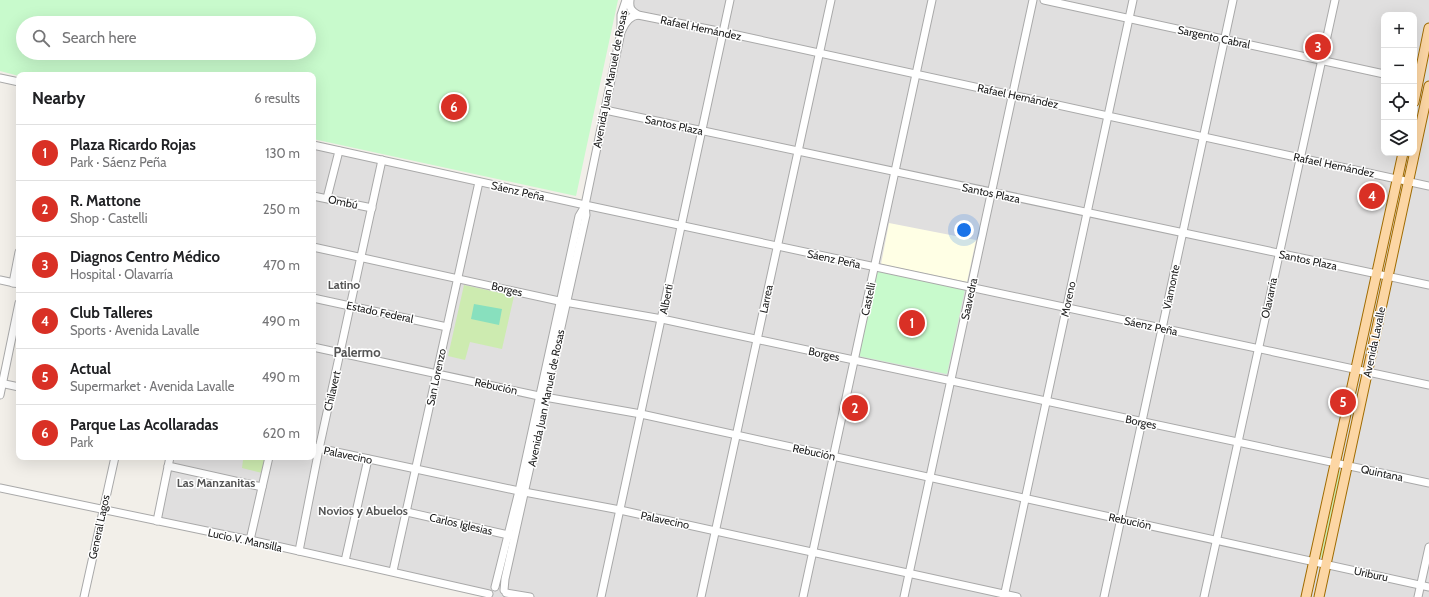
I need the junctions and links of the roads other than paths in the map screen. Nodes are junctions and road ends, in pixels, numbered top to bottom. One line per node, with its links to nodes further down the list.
1 (626, 0): 14 (street, Avenida Juan Manuel de Rosas)
2 (630, 0): 11 (street)
3 (730, 0): 15 (street, Alberti)
4 (831, 0): 17 (street, Larrea)
5 (932, 0): 20 (street, Castelli)
6 (1033, 0): 26 (street, Saavedra)
7 (1044, 0): 12 (street, Sargento Cabral)
8 (1133, 0): 12 (street, Moreno)
9 (1233, 0): 16 (street, Viamonte)
10 (1335, 0): 18 (street, Olavarría)
11 (638, 15): 14 (street); 15 (street, Rafael Hernández)
12 (1129, 18): 16 (street, Sargento Cabral); 28 (street, Moreno)
13 (1429, 28): 21 (main road)
14 (622, 32): 27 (street, Avenida Juan Manuel de Rosas)
15 (723, 32): 17 (street, Rafael Hernández); 29 (street, Alberti)
16 (1225, 39): 18 (street, Sargento Cabral); 30 (street, Viamonte)
17 (819, 53): 20 (street, Rafael Hernández); 33 (street, Larrea)
18 (1322, 60): 19 (street, Sargento Cabral); 35 (street, Olavarría)
19 (1381, 73)
20 (916, 74): 26 (street, Rafael Hernández); 37 (street, Castelli)
21 (1417, 77)
22 (0, 78): 23 (street)
23 (16, 81)
24 (1417, 81): 25 (street)
25 (1429, 85): 39 (main road, Avenida Lavalle)
26 (1012, 95): 28 (street, Rafael Hernández); 42 (street, Saavedra)
27 (605, 110): 29 (street, Santos Plaza); 45 (street, Avenida Juan Manuel de Rosas)
28 (1108, 116): 30 (street, Rafael Hernández); 47 (street, Moreno)
29 (702, 131): 33 (street, Santos Plaza); 48 (street, Alberti)
30 (1204, 137): 35 (street, Rafael Hernández); 49 (street, Viamonte)
31 (316, 146): 32 (street, Sáenz Peña)
32 (339, 150): 36 (street, Sáenz Peña); 44 (street)
33 (798, 152): 37 (street, Santos Plaza); 50 (street, Larrea)
34 (1402, 156): 38 (main road, Avenida Lavalle)
35 (1300, 158): 38 (street, Rafael Hernández); 52 (street, Olavarría)
36 (382, 160): 40 (street, Sáenz Peña); 46 (street, Chilavert)
37 (895, 172): 42 (street, Santos Plaza); 54 (street, Castelli)
38 (1398, 179): 39 (street, Rafael Hernández); 55 (main road, Avenida Lavalle)
39 (1408, 181): 41 (street, Rafael Hernández); 56 (main road, Avenida Lavalle)
40 (480, 182): 45 (street, Sáenz Peña); 57 (street, San Lorenzo)
41 (1429, 186)
42 (991, 193): 47 (street, Santos Plaza); 61 (street, Saavedra)
43 (316, 196): 44 (street, Ombú)
44 (328, 198): 46 (street, Ombú)
45 (585, 206): 48 (street, Sáenz Peña); 63 (street, Avenida Juan Manuel de Rosas)
46 (372, 208): 53 (street, Chilavert)
47 (1087, 213): 49 (street, Santos Plaza); 65 (street, Moreno)
48 (681, 226): 50 (street, Sáenz Peña); 67 (street, Alberti)
49 (1183, 233): 52 (street, Santos Plaza); 69 (street, Viamonte)
50 (777, 246): 54 (street, Sáenz Peña); 70 (street, Larrea)
51 (316, 248): 53 (street, Borges)
52 (1279, 254): 55 (street, Santos Plaza); 72 (street, Olavarría)
53 (362, 257): 57 (street, Borges); 64 (street, Chilavert)
54 (874, 267): 61 (street, Sáenz Peña); 74 (street, Castelli)
55 (1377, 274): 56 (street, Santos Plaza); 75 (main road, Avenida Lavalle)
56 (1388, 277): 60 (street, Santos Plaza); 76 (main road, Avenida Lavalle)
57 (458, 278): 63 (street, Borges); 68 (street, San Lorenzo)
58 (0, 280): 59 (street)
59 (16, 284)
60 (1429, 285)
61 (971, 288): 65 (street, Sáenz Peña); 78 (street, Saavedra)
62 (316, 299): 64 (street, Estado Federal)
63 (563, 302): 67 (street, Borges); 83 (street, Avenida Juan Manuel de Rosas)
64 (351, 305): 68 (street, Estado Federal); 73 (street, Chilavert)
65 (1066, 308): 69 (street, Sáenz Peña); 84 (street, Moreno)
66 (16, 316): 79 (street)
67 (662, 319): 70 (street, Borges); 85 (street, Alberti)
68 (447, 327): 77 (street, San Lorenzo)
69 (1162, 328): 72 (street, Sáenz Peña); 86 (street, Viamonte)
70 (757, 339): 74 (street, Borges); 87 (street, Larrea)
71 (316, 348): 73 (street, Rebución)
72 (1258, 348): 75 (street, Sáenz Peña); 88 (street, Olavarría)
73 (341, 353): 77 (street, Rebución); 89 (street, Chilavert)
74 (854, 360): 78 (street, Borges); 90 (street, Castelli)
75 (1357, 369): 76 (street, Sáenz Peña); 96 (main road, Avenida Lavalle)
76 (1368, 372): 80 (street, Sáenz Peña); 98 (main road, Avenida Lavalle)
77 (437, 374): 83 (street, Rebución); 99 (street, San Lorenzo)
78 (951, 381): 84 (street, Borges); 100 (street, Saavedra)
79 (1, 384): 81 (street); 82 (street)
80 (1429, 385)
81 (16, 386)
82 (0, 395)
83 (543, 396): 85 (street, Rebución); 104 (street, Avenida Juan Manuel de Rosas)
84 (1046, 402): 86 (street, Borges); 105 (street, Moreno)
85 (641, 414): 87 (street, Rebución); 107 (street, Alberti)
86 (1142, 422): 88 (street, Borges); 109 (street, Viamonte)
87 (736, 435): 90 (street, Rebución); 111 (street, Larrea)
88 (1238, 443): 96 (street, Borges); 114 (street, Olavarría)
89 (316, 448): 91 (street, Palavecino)
90 (833, 456): 100 (street, Rebución); 117 (street, Castelli)
91 (368, 459): 99 (street, Palavecino); 118 (street)
92 (114, 460): 106 (street, General Lagos)
93 (169, 460): 97 (street)
94 (268, 460): 102 (street)
95 (314, 460): 116 (street, Chilavert)
96 (1335, 464): 98 (street, Quintana); 119 (main road, Avenida Lavalle)
97 (168, 466): 102 (street); 110 (street)
98 (1347, 466): 101 (street, Quintana); 120 (main road, Avenida Lavalle)
99 (416, 469): 104 (street, Palavecino); 108 (street, San Lorenzo)
100 (930, 478): 105 (street, Rebución); 122 (street, Saavedra)
101 (1429, 483)
102 (262, 487): 113 (street)
103 (0, 488): 106 (street, Lucio V. Mansilla)
104 (522, 492): 107 (street, Palavecino); 112 (street, Avenida Juan Manuel de Rosas)
105 (1025, 498): 109 (street, Rebución); 128 (street, Moreno)
106 (103, 510): 110 (street, Lucio V. Mansilla); 129 (street, General Lagos)
107 (620, 510): 111 (street, Palavecino); 131 (street, Alberti)
108 (407, 512): 112 (street, Carlos Iglesias); 121 (street, San Lorenzo)
109 (1121, 519): 114 (street, Rebución); 136 (street, Viamonte)
110 (157, 521): 113 (street, Lucio V. Mansilla)
111 (716, 531): 117 (street, Palavecino); 132 (street, Larrea)
112 (512, 536): 124 (street, Avenida Juan Manuel de Rosas); 126 (street, Avenida Juan Manuel de Rosas)
113 (250, 540): 116 (street, Lucio V. Mansilla)
114 (1216, 540): 119 (street, Rebución); 137 (street, Olavarría)
115 (1429, 547): 123 (street)
116 (299, 551): 118 (street, Lucio V. Mansilla)
117 (813, 552): 122 (street, Palavecino); 133 (street, Castelli)
118 (345, 561): 121 (street, Lucio V. Mansilla)
119 (1314, 562): 120 (street, Uriburu); 138 (main road, Avenida Lavalle)
120 (1326, 564): 123 (street, Uriburu); 139 (main road, Avenida Lavalle)
121 (393, 571): 127 (street, Lucio V. Mansilla)
122 (909, 574): 128 (street, Palavecino); 134 (street, Saavedra)
123 (1420, 585): 125 (street, Uriburu); 140 (street)
124 (495, 587): 126 (street); 127 (street)
125 (1429, 587)
126 (505, 593): 130 (street)
127 (489, 595)
128 (1004, 596): 135 (street, Palavecino)
129 (84, 597)
130 (530, 597)
131 (601, 597)
132 (701, 597)
133 (803, 597)
134 (904, 597)
135 (1017, 597)
136 (1104, 597)
137 (1204, 597)
138 (1306, 597)
139 (1319, 597)
140 (1418, 597)

